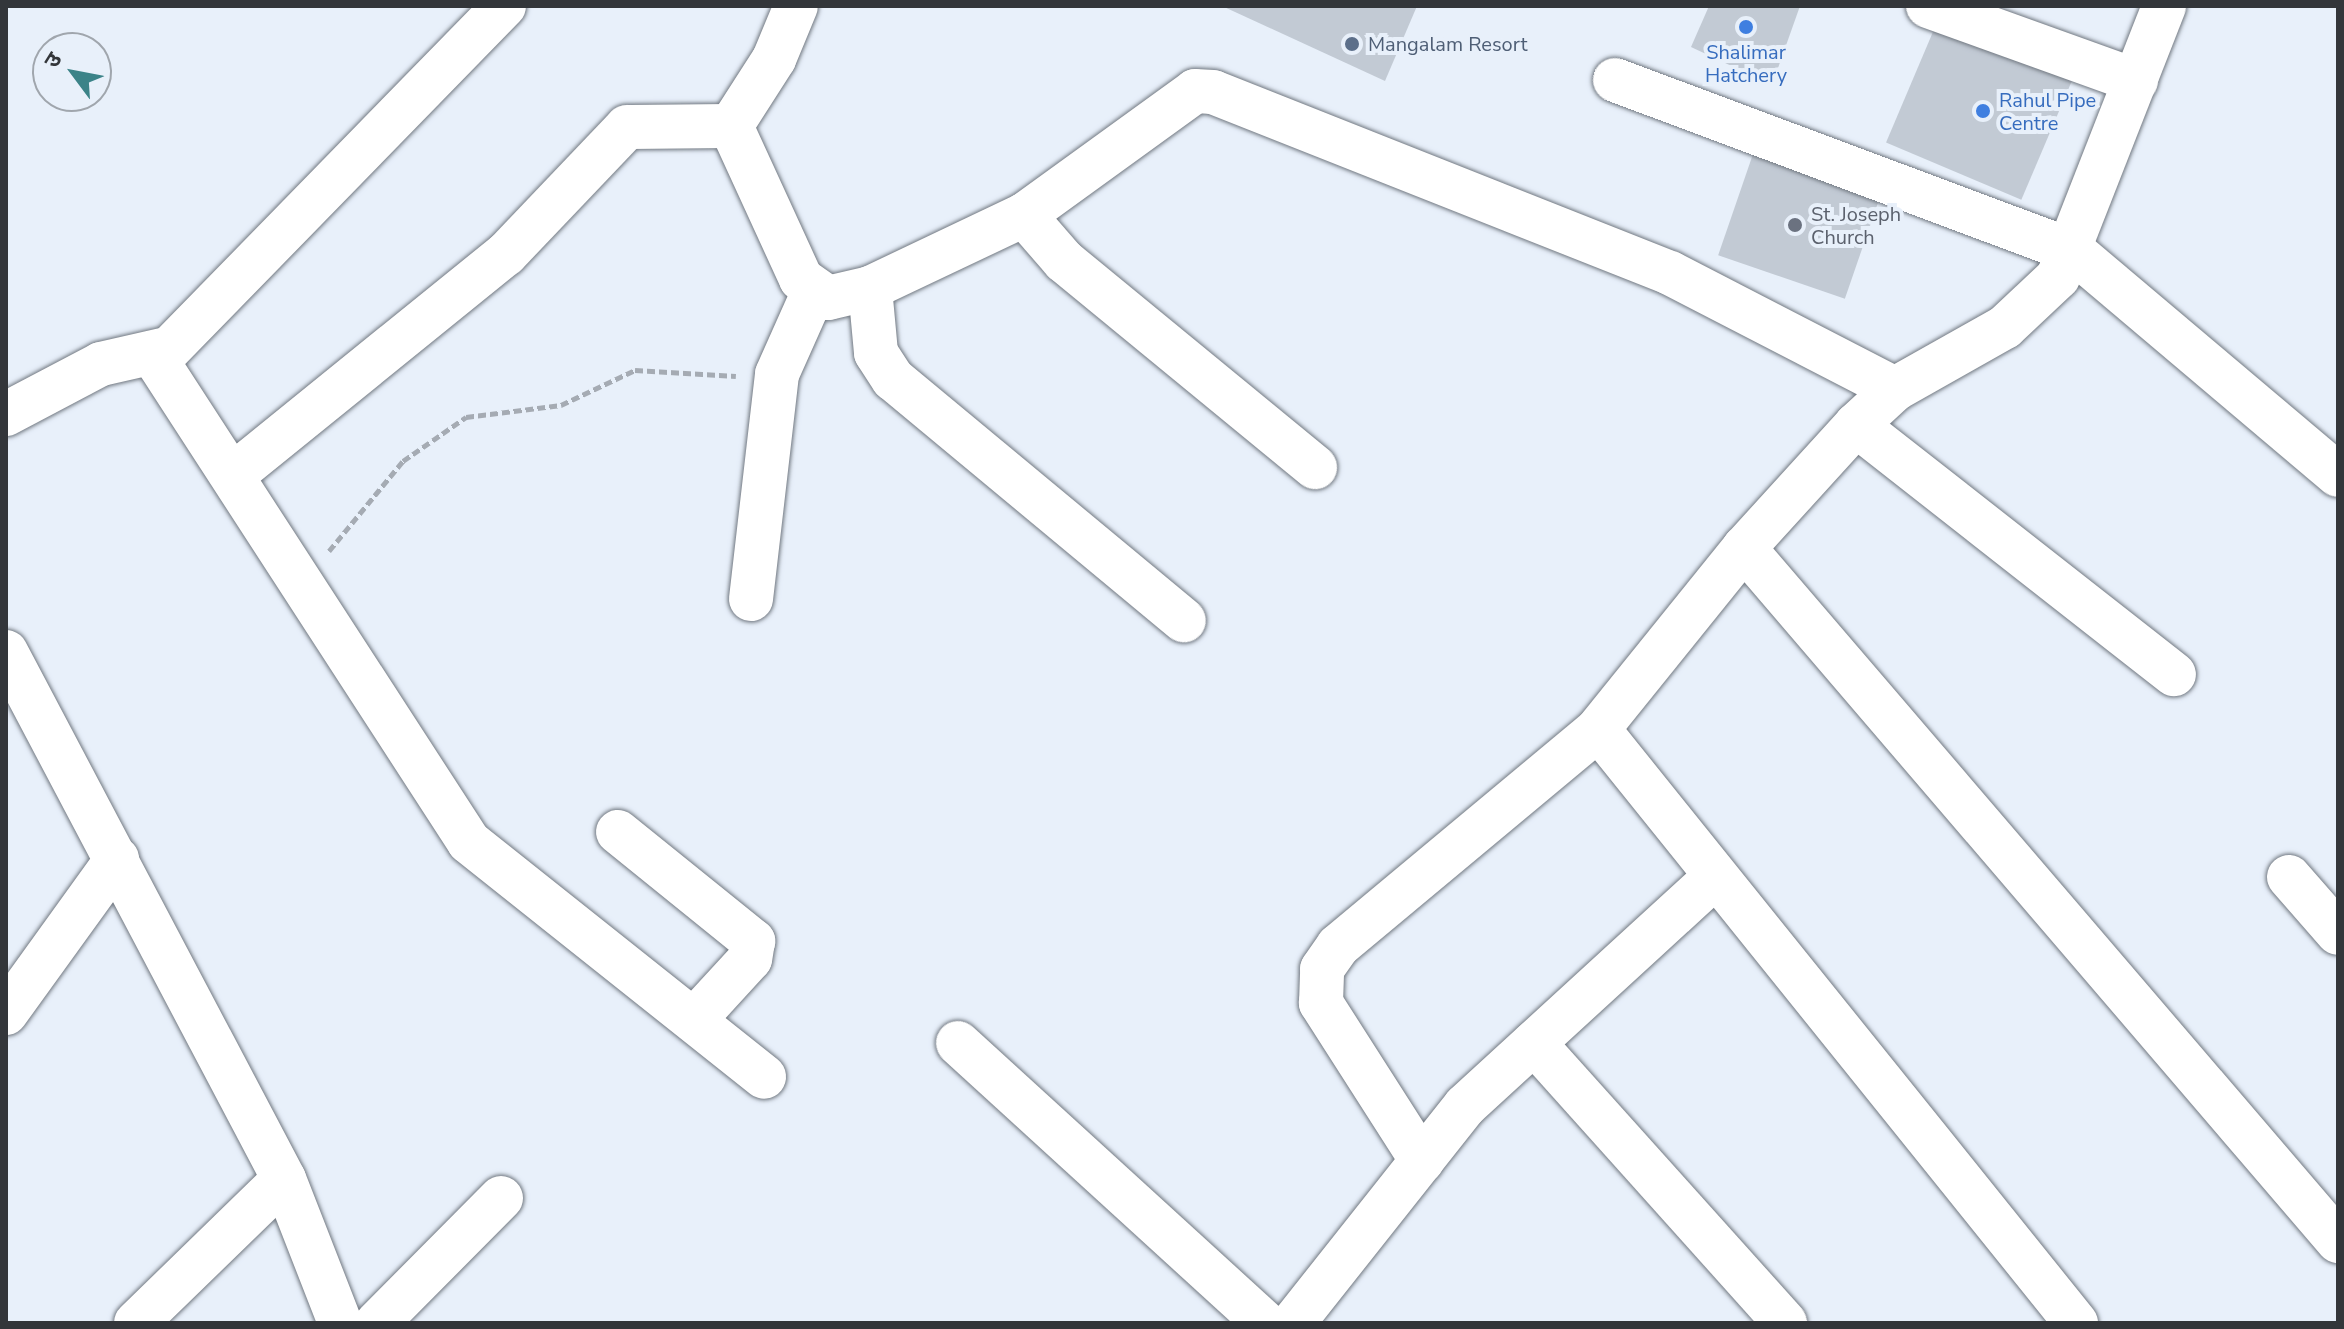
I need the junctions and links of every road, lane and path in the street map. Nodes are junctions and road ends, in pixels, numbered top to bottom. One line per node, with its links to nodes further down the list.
1 (504, 6): 12 (street)
2 (796, 6): 7 (street)
3 (1928, 6): 6 (street)
4 (2164, 6): 6 (street)
5 (1615, 80): 9 (street)
6 (2136, 81): 9 (street)
7 (731, 126): 11 (street); 18 (street)
8 (1024, 215): 10 (street); 14 (street); 17 (street)
9 (2073, 251): 14 (street); 19 (street)
10 (870, 288): 11 (street); 23 (street)
11 (813, 293): 13 (street)
12 (162, 350): 15 (street); 18 (street)
13 (777, 374): 21 (path); 22 (street)
14 (1895, 389): 16 (street)
15 (6, 414)
16 (1856, 425): 20 (street); 25 (street)
17 (1315, 467)
18 (234, 474): 21 (street)
19 (2338, 475)
20 (1744, 548): 26 (street); 40 (street)
21 (306, 585): 33 (street)
22 (751, 599)
23 (1184, 621)
24 (6, 652): 28 (street)
25 (2174, 674)
26 (1598, 729): 30 (street); 37 (street)
27 (618, 832): 33 (street)
28 (117, 859): 32 (street); 38 (street)
29 (2289, 877): 31 (street)
30 (1714, 878): 35 (street); 47 (street)
31 (2338, 933)
32 (6, 1013)
33 (695, 1019): 36 (street)
34 (958, 1043): 44 (street)
35 (1534, 1043): 37 (street); 46 (street)
36 (764, 1077)
37 (1422, 1161): 45 (street)
38 (284, 1179): 41 (street); 42 (street)
39 (501, 1198): 43 (street)
40 (2338, 1241)
41 (136, 1323)
42 (340, 1323)
43 (377, 1323)
44 (1265, 1323)
45 (1293, 1323)
46 (1785, 1323)
47 (2076, 1323)

